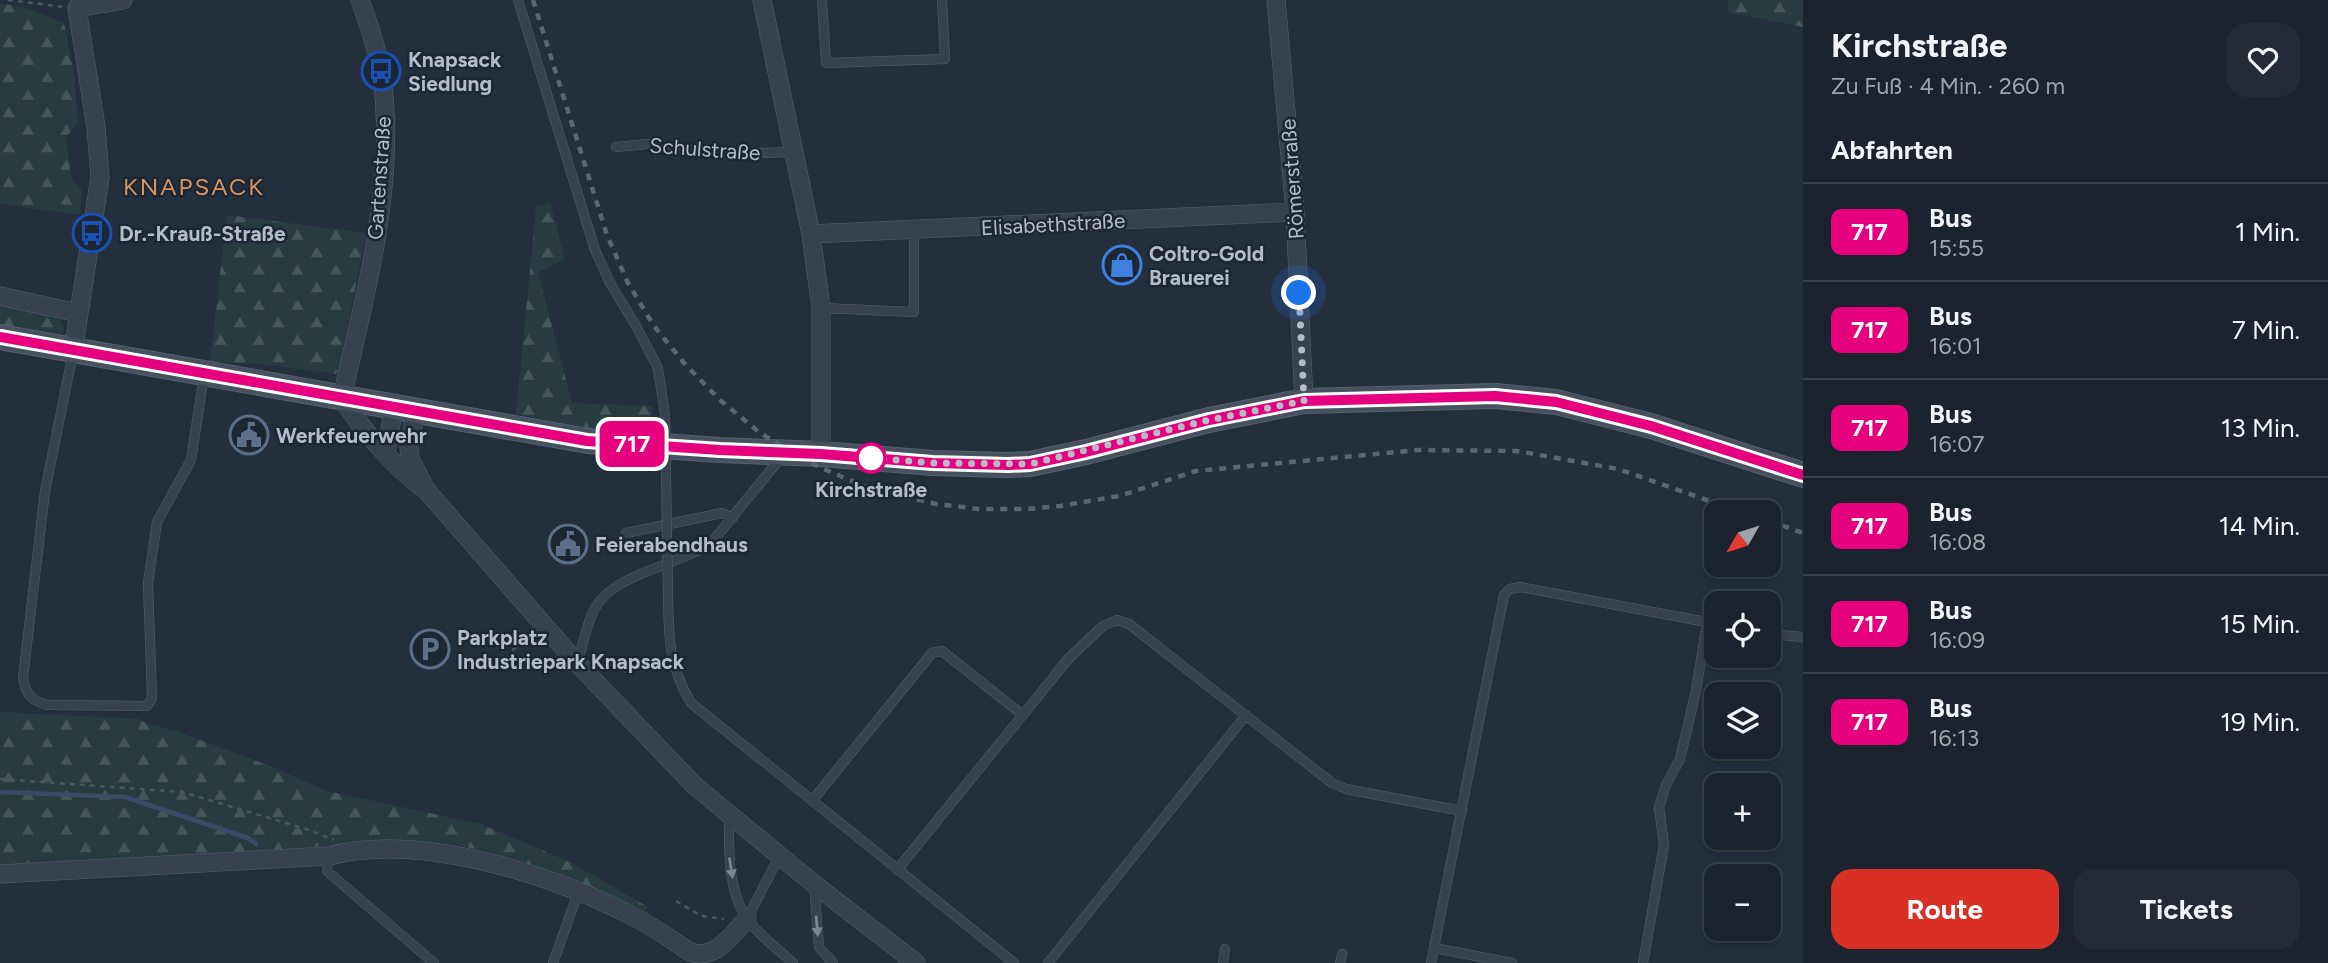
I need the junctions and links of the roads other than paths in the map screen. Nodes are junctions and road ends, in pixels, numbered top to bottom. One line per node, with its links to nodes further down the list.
1 (123, 0): 15 (street)
2 (359, 0): 19 (street, Gartenstraße)
3 (518, 0): 36 (lane, bridge)
4 (762, 0): 9 (street)
5 (822, 0): 6 (lane)
6 (942, 0)
7 (1276, 0): 10 (street, Römerstraße)
8 (616, 147): 9 (lane, Schulstraße)
9 (794, 152): 12 (street)
10 (1295, 212): 11 (street, Elisabethstraße); 20 (street, Römerstraße)
11 (914, 230): 12 (street, Elisabethstraße); 14 (lane)
12 (811, 234): 14 (street)
13 (0, 296): 15 (street)
14 (821, 308): 24 (street)
15 (78, 313): 17 (street)
16 (0, 337): 17 (main road)
17 (73, 352): 18 (main road); 18 (lane)
18 (204, 375): 19 (main road)
19 (342, 398): 21 (main road); 22 (street)
20 (1304, 401): 24 (main road); 25 (main road)
21 (405, 408): 22 (street); 23 (main road); 26 (street)
22 (386, 452): 26 (street)
23 (785, 453): 24 (main road); 27 (lane)
24 (821, 454)
25 (1803, 475)
26 (426, 490): 33 (street)
27 (733, 518): 28 (lane); 33 (lane)
28 (626, 533)
29 (1704, 622): 37 (lane)
30 (1781, 635): 31 (lane)
31 (1803, 637)
32 (1704, 657): 58 (lane)
33 (578, 663): 38 (street)
34 (1023, 715): 35 (lane); 36 (lane); 41 (lane)
35 (1246, 715): 37 (lane); 54 (lane)
36 (812, 801): 41 (lane)
37 (1462, 811): 46 (lane)
38 (729, 814): 39 (street); 45 (lane, one-way to 45)
39 (780, 855): 43 (street); 45 (lane)
40 (329, 856): 42 (street); 44 (street); 48 (lane)
41 (897, 870): 53 (lane)
42 (0, 874)
43 (814, 884): 51 (lane, one-way to 51); 52 (street)
44 (578, 893): 45 (street); 49 (lane)
45 (747, 919): 50 (lane)
46 (1434, 948): 56 (lane); 57 (lane)
47 (1226, 949): 55 (lane)
48 (434, 963)
49 (552, 963)
50 (793, 963)
51 (833, 963)
52 (916, 963)
53 (1013, 963)
54 (1048, 963)
55 (1223, 963)
56 (1431, 963)
57 (1512, 963)
58 (1643, 963)

